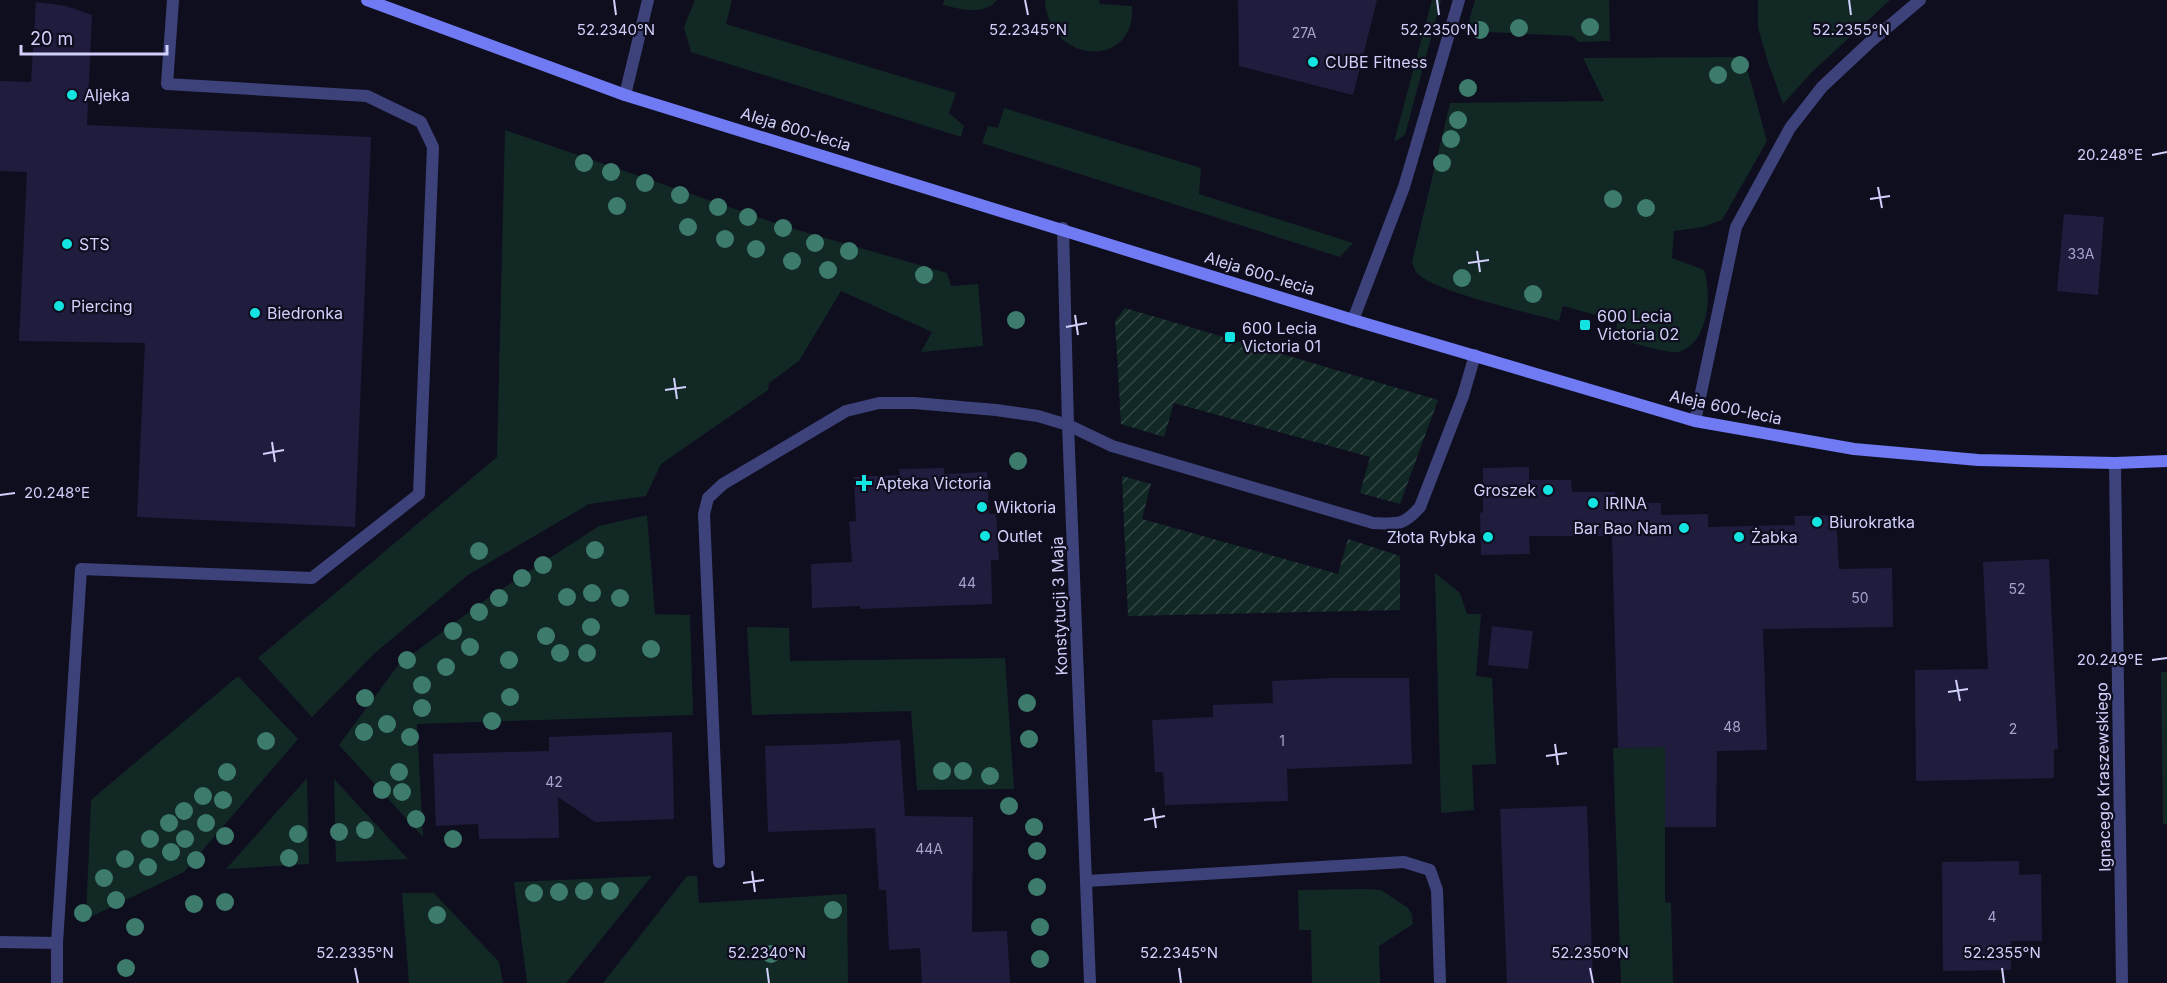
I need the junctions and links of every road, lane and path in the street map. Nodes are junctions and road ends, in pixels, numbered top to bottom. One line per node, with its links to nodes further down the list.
1 (173, 0): 17 (street)
2 (367, 0): 6 (main road, Aleja 600-lecia)
3 (648, 0): 6 (street)
4 (1459, 0): 8 (street)
5 (1920, 0): 10 (street)
6 (625, 95): 7 (main road, Aleja 600-lecia)
7 (1063, 228): 8 (main road, Aleja 600-lecia); 11 (street, Konstytucji 3 Maja)
8 (1353, 320): 9 (main road, Aleja 600-lecia)
9 (1475, 355): 10 (main road, Aleja 600-lecia); 11 (street)
10 (1695, 420): 13 (main road, Aleja 600-lecia)
11 (1068, 425): 14 (street); 15 (street, Konstytucji 3 Maja)
12 (2167, 461): 13 (main road, Aleja 600-lecia)
13 (2115, 463): 21 (street, Ignacego Kraszewskiego)
14 (719, 862)
15 (1087, 881): 19 (street, Konstytucji 3 Maja); 20 (street)
16 (0, 942): 17 (street)
17 (57, 943): 18 (street)
18 (57, 983)
19 (1090, 983)
20 (1440, 983)
21 (2122, 983)

